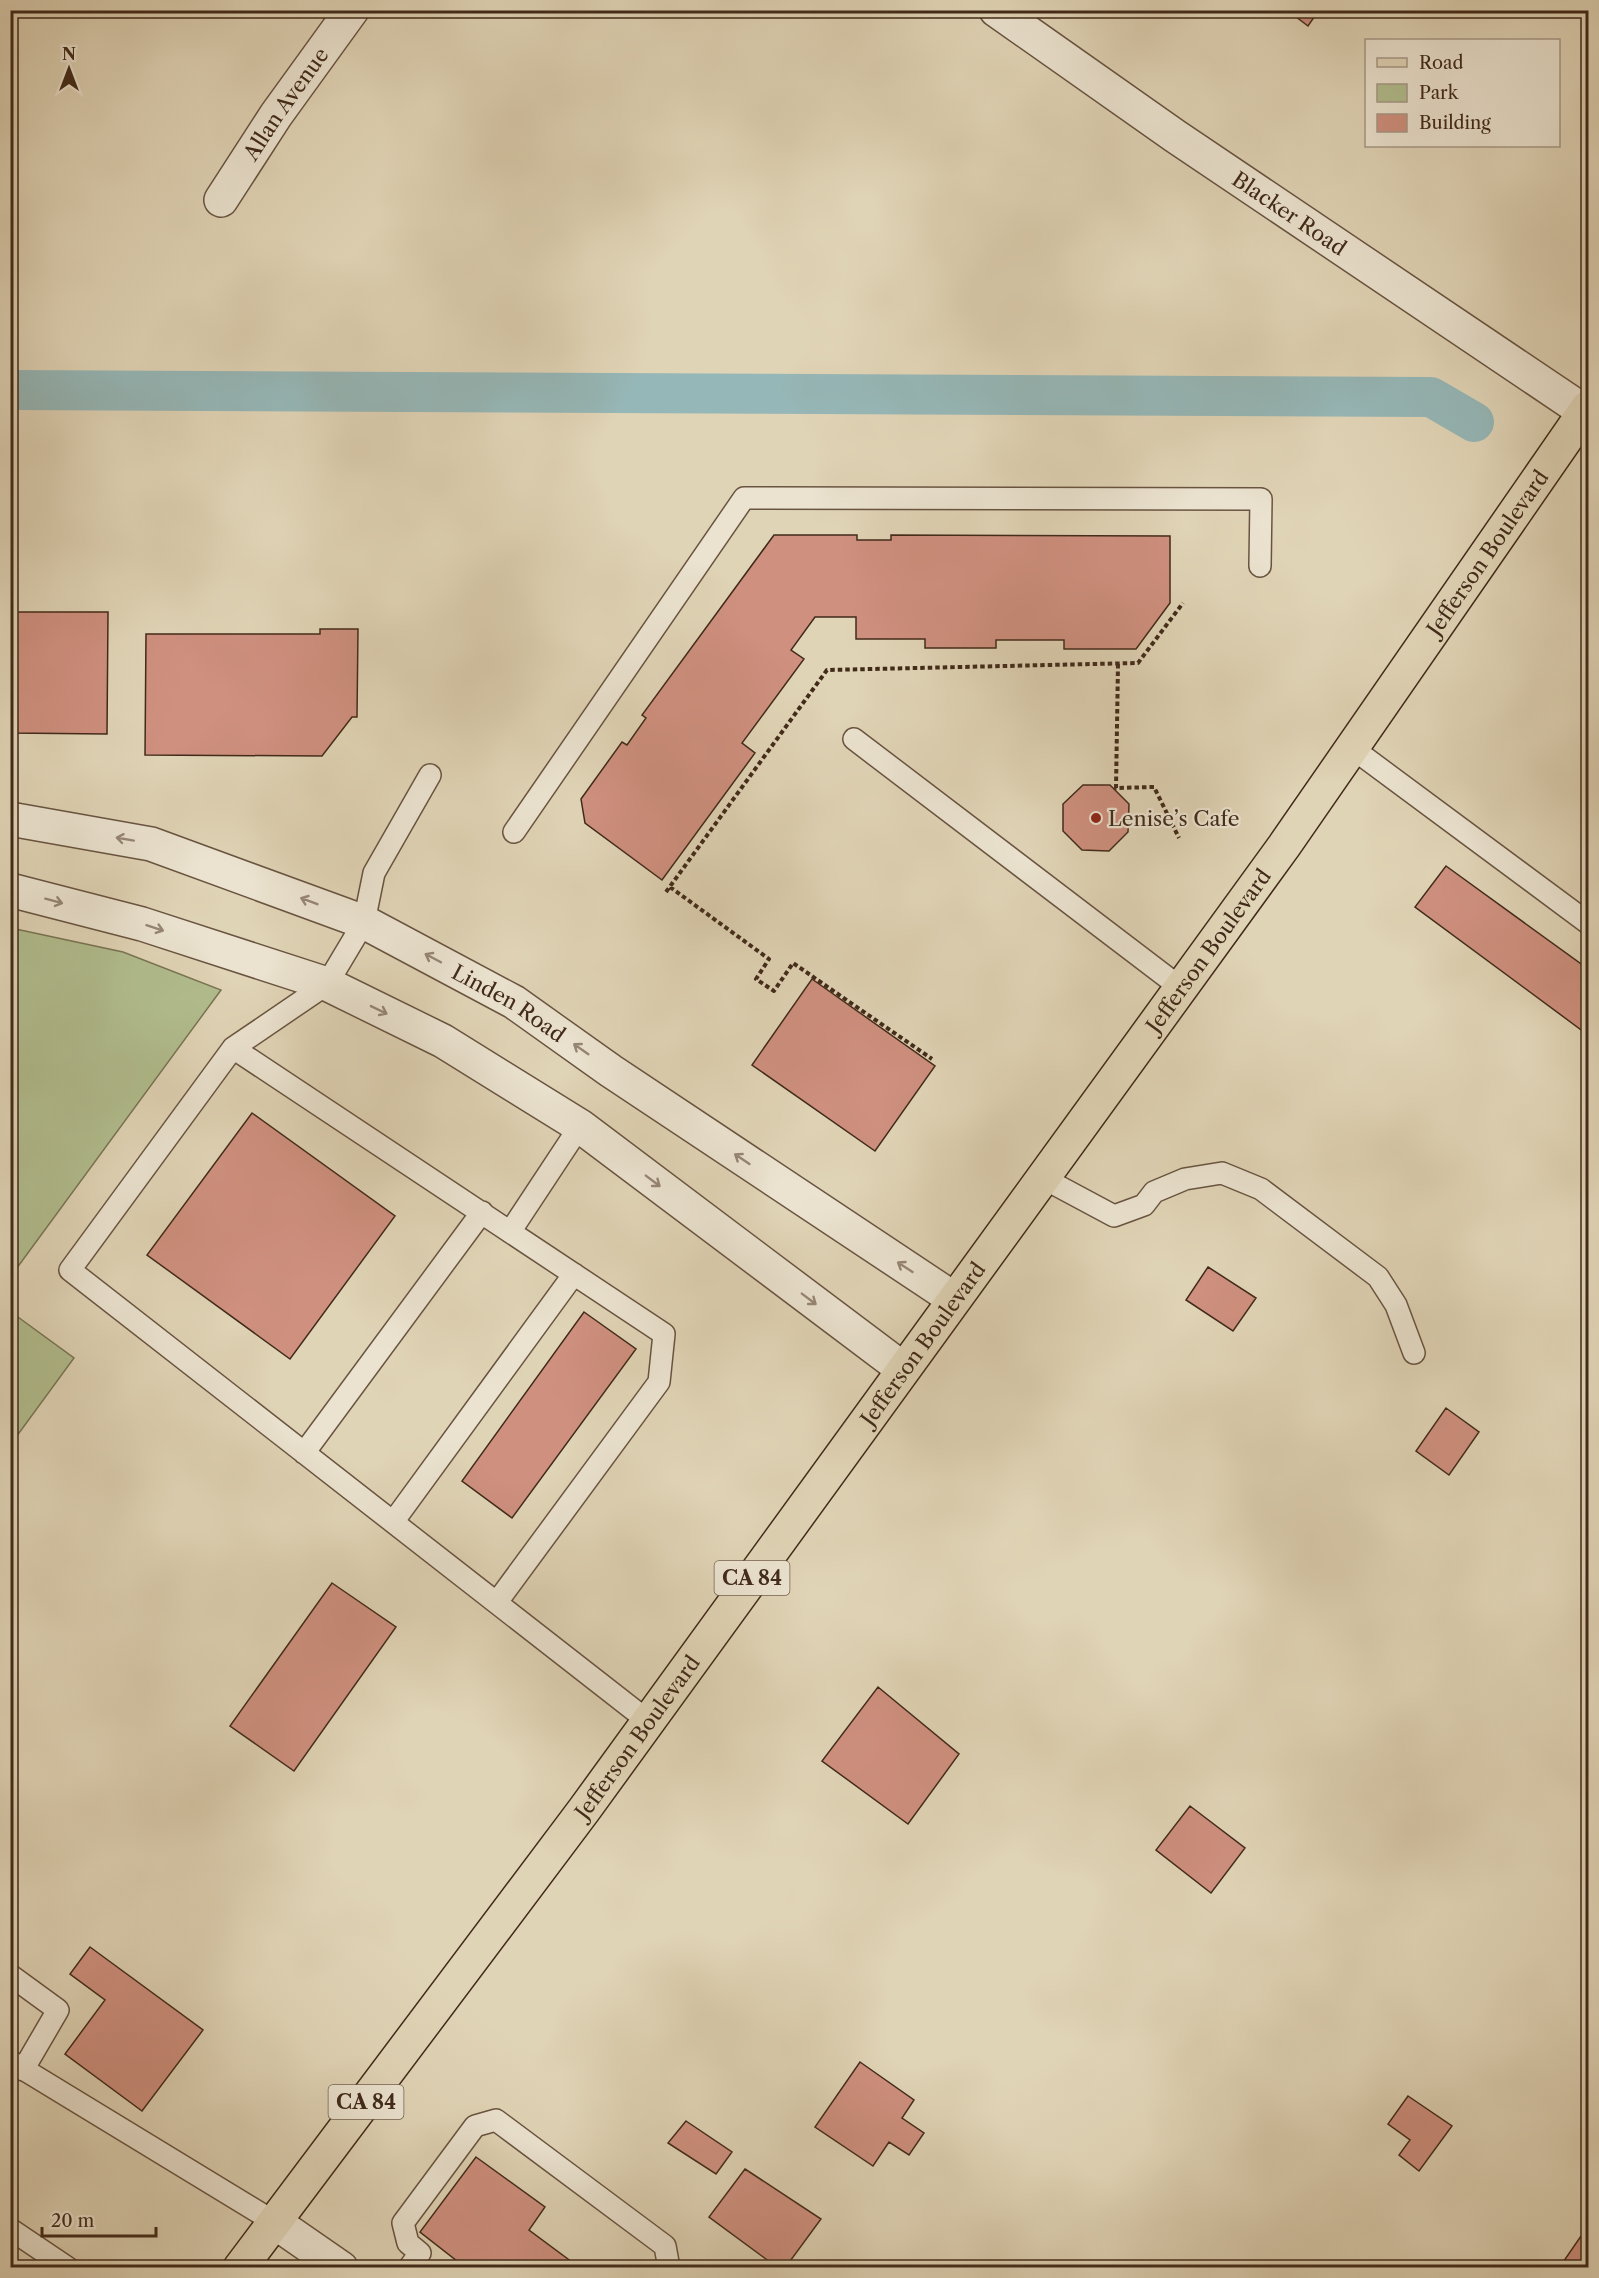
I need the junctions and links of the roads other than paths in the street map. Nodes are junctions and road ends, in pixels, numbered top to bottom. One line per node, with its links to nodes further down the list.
1 (352, 10): 3 (street, Allan Avenue)
2 (996, 10): 4 (street, Blacker Road)
3 (220, 200)
4 (1583, 423): 7 (main road, Jefferson Boulevard)
5 (1260, 566): 10 (lane)
6 (854, 739): 15 (lane)
7 (1352, 748): 13 (lane); 15 (main road, Jefferson Boulevard)
8 (430, 775): 12 (lane)
9 (10, 819): 12 (street, Linden Road, one-way to 9)
10 (514, 832)
11 (10, 890): 14 (street, one-way to 14)
12 (364, 922): 14 (lane); 22 (street, Linden Road, one-way to 12)
13 (1588, 923)
14 (327, 984): 16 (lane); 17 (street, one-way to 17)
15 (1180, 988): 18 (main road, Jefferson Boulevard)
16 (233, 1048): 19 (lane); 25 (lane)
17 (580, 1126): 20 (lane); 24 (street, one-way to 24)
18 (1042, 1178): 22 (main road, Jefferson Boulevard); 23 (lane)
19 (482, 1212): 20 (lane); 25 (lane)
20 (510, 1232): 21 (lane)
21 (574, 1274): 26 (lane); 27 (lane)
22 (954, 1299): 24 (main road, Jefferson Boulevard)
23 (1414, 1353)
24 (903, 1370): 28 (main road, Jefferson Boulevard / CA 84)
25 (304, 1453): 26 (lane)
26 (393, 1522): 27 (lane)
27 (496, 1602): 28 (lane)
28 (648, 1721): 31 (main road, Jefferson Boulevard / CA 84)
29 (10, 1975): 30 (lane)
30 (17, 2066): 31 (lane)
31 (276, 2223): 34 (main road, Jefferson Boulevard); 35 (street)
32 (10, 2229): 33 (lane)
33 (68, 2268)
34 (240, 2268)
35 (341, 2268)
36 (409, 2268): 37 (lane)
37 (669, 2268)

